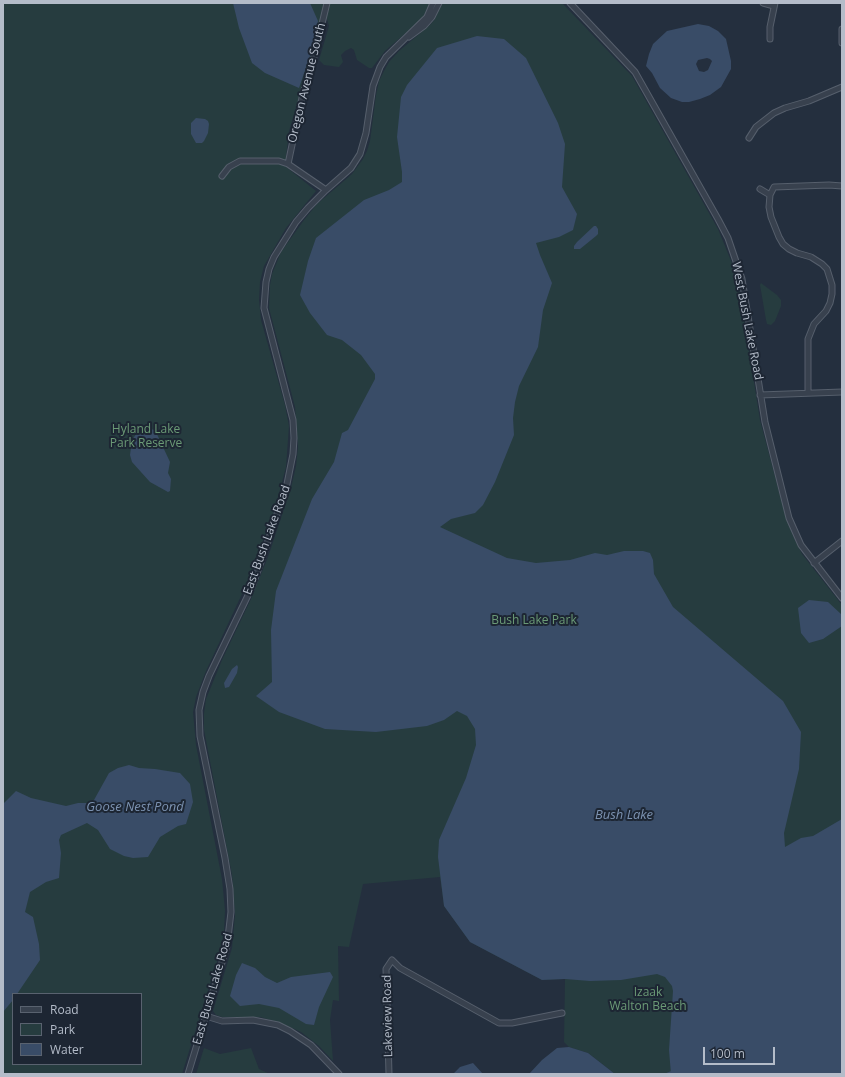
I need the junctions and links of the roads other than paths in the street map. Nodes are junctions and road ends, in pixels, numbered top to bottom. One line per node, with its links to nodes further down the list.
1 (327, 3): 13 (street, Oregon Avenue South)
2 (433, 3): 8 (street, East Bush Lake Road)
3 (570, 3): 21 (street, West Bush Lake Road)
4 (763, 3): 6 (street)
5 (440, 4): 8 (street, East Bush Lake Road)
6 (775, 5): 9 (street)
7 (842, 29): 10 (street)
8 (406, 39): 17 (street, East Bush Lake Road)
9 (770, 39)
10 (842, 43)
11 (842, 87): 12 (street)
12 (749, 138)
13 (288, 164): 14 (street); 17 (street)
14 (222, 176)
15 (842, 186): 18 (street)
16 (760, 189): 18 (street)
17 (326, 190): 26 (street, East Bush Lake Road)
18 (770, 195): 20 (street)
19 (842, 392): 20 (street)
20 (808, 393): 21 (street)
21 (760, 395): 23 (street, West Bush Lake Road)
22 (842, 540): 23 (street)
23 (814, 563): 24 (street, West Bush Lake Road)
24 (842, 598)
25 (562, 1013): 29 (street, Lakeview Road)
26 (206, 1016): 27 (street, East Bush Lake Road); 28 (street)
27 (188, 1074)
28 (339, 1074)
29 (389, 1074)

